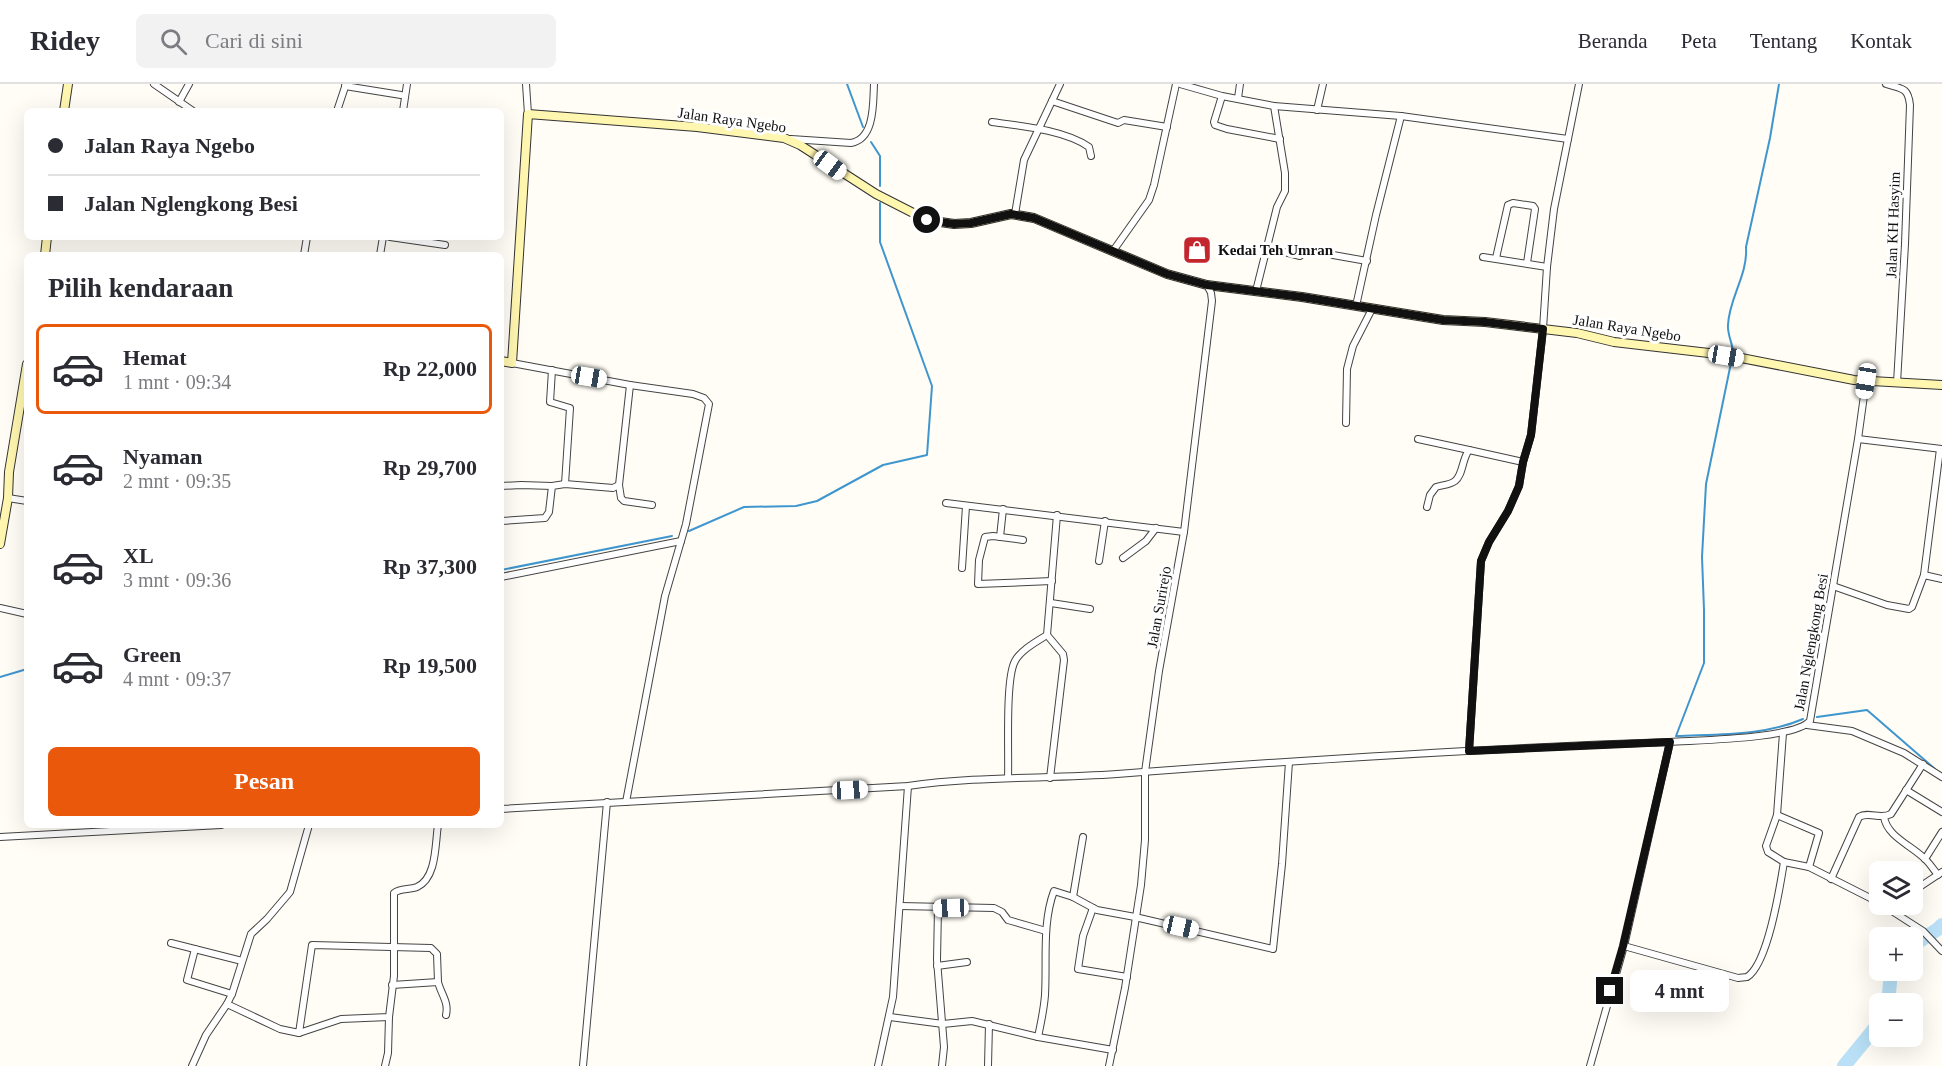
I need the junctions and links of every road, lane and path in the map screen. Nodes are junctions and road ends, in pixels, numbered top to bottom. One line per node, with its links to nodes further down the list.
1 (68, 84): 21 (street)
2 (154, 84): 19 (street)
3 (189, 84): 19 (street)
4 (407, 84): 24 (street)
5 (526, 84): 26 (street)
6 (874, 84): 31 (street)
7 (1060, 84): 18 (street)
8 (1176, 84): 29 (street)
9 (1180, 84): 16 (street)
10 (1240, 84): 17 (street)
11 (1323, 84): 25 (street)
12 (1579, 84): 33 (street)
13 (1886, 84): 59 (street, Jalan KH Hasyim)
14 (346, 85): 15 (street); 23 (street)
15 (401, 95)
16 (1222, 96): 17 (street); 32 (street)
17 (1238, 98): 20 (street)
18 (1052, 101): 29 (street); 30 (street)
19 (179, 102): 22 (street)
20 (1274, 106): 25 (street); 32 (street)
21 (64, 108)
22 (188, 108)
23 (338, 108)
24 (403, 108)
25 (1317, 110): 27 (street)
26 (528, 114): 31 (street, Jalan Raya Ngebo); 55 (street)
27 (1401, 116): 33 (street); 44 (street)
28 (992, 122): 30 (street)
29 (1167, 127): 39 (street)
30 (1040, 129): 34 (street); 35 (street)
31 (784, 138): 35 (street, Jalan Raya Ngebo)
32 (1280, 139): 38 (street)
33 (1568, 139): 46 (street)
34 (1091, 156)
35 (1015, 214): 39 (street, Jalan Raya Ngebo)
36 (411, 240): 37 (street)
37 (445, 245)
38 (1268, 248): 40 (street); 49 (street)
39 (1113, 251): 47 (street, Jalan Raya Ngebo)
40 (1302, 254)
41 (1333, 255): 44 (street)
42 (1483, 257): 43 (street)
43 (1496, 258): 45 (street); 45 (street)
44 (1367, 261): 51 (street)
45 (1527, 263): 46 (street)
46 (1547, 267): 53 (street)
47 (1207, 285): 48 (street, Jalan Raya Ngebo); 50 (street, Jalan Surirejo)
48 (1226, 287): 49 (street, Jalan Raya Ngebo); 50 (street)
49 (1256, 291): 51 (street, Jalan Raya Ngebo)
50 (1212, 301): 83 (street, Jalan Surirejo)
51 (1356, 306): 52 (street, Jalan Raya Ngebo)
52 (1372, 309): 53 (street, Jalan Raya Ngebo); 62 (street)
53 (1543, 329): 57 (street, Jalan Raya Ngebo); 67 (street)
54 (504, 362): 55 (street)
55 (512, 363): 56 (street)
56 (552, 370): 60 (street); 68 (street)
57 (1866, 381): 59 (street, Jalan Raya Ngebo); 64 (street, Jalan Nglengkong Besi)
58 (24, 382): 72 (street)
59 (1897, 383): 61 (street, Jalan Raya Ngebo)
60 (630, 385): 69 (street); 86 (street)
61 (1942, 385)
62 (1346, 423)
63 (1418, 439): 66 (street)
64 (1858, 439): 65 (street); 95 (street, Jalan Nglengkong Besi)
65 (1941, 449): 91 (street)
66 (1469, 450): 67 (street); 77 (street)
67 (1523, 462): 104 (street)
68 (565, 484): 69 (street); 71 (street)
69 (619, 485): 75 (street)
70 (504, 486): 71 (street)
71 (552, 486): 80 (street)
72 (8, 498): 73 (street); 87 (street)
73 (24, 501)
74 (946, 503): 76 (street)
75 (652, 505)
76 (966, 506): 78 (street); 90 (street)
77 (1427, 507)
78 (1003, 509): 79 (street); 84 (street)
79 (1057, 515): 81 (street); 94 (street)
80 (504, 521)
81 (1105, 521): 82 (street); 89 (street)
82 (1156, 528): 83 (street); 88 (street)
83 (1184, 532): 107 (street, Jalan Surirejo)
84 (1000, 537): 85 (street); 94 (street)
85 (1023, 540)
86 (681, 541): 92 (street); 114 (street)
87 (0, 544)
88 (1123, 558)
89 (1099, 561)
90 (962, 568)
91 (1923, 575): 93 (street); 95 (street)
92 (504, 576)
93 (1942, 579)
94 (1052, 581): 96 (street)
95 (1833, 586): 101 (street, Jalan Nglengkong Besi)
96 (1051, 603): 98 (street); 100 (street)
97 (0, 608): 99 (street)
98 (1090, 609)
99 (24, 613)
100 (1047, 635): 109 (street); 110 (street)
101 (1807, 725): 102 (street, Jalan Nglengkong Besi); 106 (street)
102 (1783, 732): 103 (street, Jalan Nglengkong Besi); 117 (street)
103 (1670, 742): 104 (street, Jalan Nglengkong Besi); 140 (street)
104 (1469, 751): 105 (street, Jalan Nglengkong Besi)
105 (1289, 762): 107 (street, Jalan Nglengkong Besi); 137 (street)
106 (1923, 764): 108 (street); 112 (street)
107 (1145, 772): 110 (street, Jalan Nglengkong Besi); 137 (street, Jalan Surirejo)
108 (1942, 777)
109 (1008, 778): 110 (street, Jalan Nglengkong Besi); 111 (street, Jalan Nglengkong Besi)
110 (1050, 778)
111 (908, 786): 114 (street, Jalan Nglengkong Besi); 133 (street)
112 (1906, 790): 116 (street); 118 (street)
113 (607, 802): 114 (street, Jalan Nglengkong Besi); 115 (street, Jalan Nglengkong Besi); 162 (street)
114 (626, 802)
115 (504, 809)
116 (1942, 812)
117 (1777, 815): 126 (street); 127 (street)
118 (1884, 817): 125 (street); 129 (street)
119 (165, 828): 123 (street)
120 (308, 828): 144 (street)
121 (438, 828): 141 (street)
122 (1942, 832): 125 (street)
123 (0, 837)
124 (1083, 837): 131 (street)
125 (1925, 859): 128 (street)
126 (1784, 862): 127 (street); 140 (street)
127 (1809, 867): 129 (street)
128 (1940, 874): 130 (street)
129 (1832, 879): 132 (street)
130 (1923, 885)
131 (1073, 897): 135 (street); 138 (street)
132 (1869, 898)
133 (900, 906): 134 (street); 154 (street)
134 (938, 908): 138 (street); 146 (street)
135 (1093, 908): 137 (street); 147 (street)
136 (1896, 915): 143 (street)
137 (1135, 917): 147 (street, Jalan Surirejo)
138 (1047, 931): 158 (street)
139 (171, 943): 142 (street)
140 (1623, 946): 167 (street)
141 (394, 947): 148 (street); 149 (street); 157 (street)
142 (195, 949): 144 (street); 150 (street)
143 (1942, 951)
144 (242, 961): 150 (street)
145 (967, 962): 146 (street)
146 (937, 966): 155 (street)
147 (1126, 977): 159 (street, Jalan Surirejo)
148 (438, 982): 149 (street); 152 (street)
149 (392, 985): 153 (street)
150 (232, 994): 151 (street)
151 (227, 1004): 157 (street); 160 (street)
152 (446, 1015)
153 (389, 1017): 157 (street); 161 (street)
154 (890, 1017): 155 (street); 163 (street)
155 (943, 1024): 156 (street); 164 (street)
156 (989, 1024): 158 (street); 165 (street)
157 (299, 1033)
158 (1038, 1037): 159 (street)
159 (1113, 1050): 166 (street, Jalan Surirejo)
160 (192, 1066)
161 (385, 1066)
162 (584, 1066)
163 (878, 1066)
164 (942, 1066)
165 (988, 1066)
166 (1109, 1066)
167 (1590, 1066)

